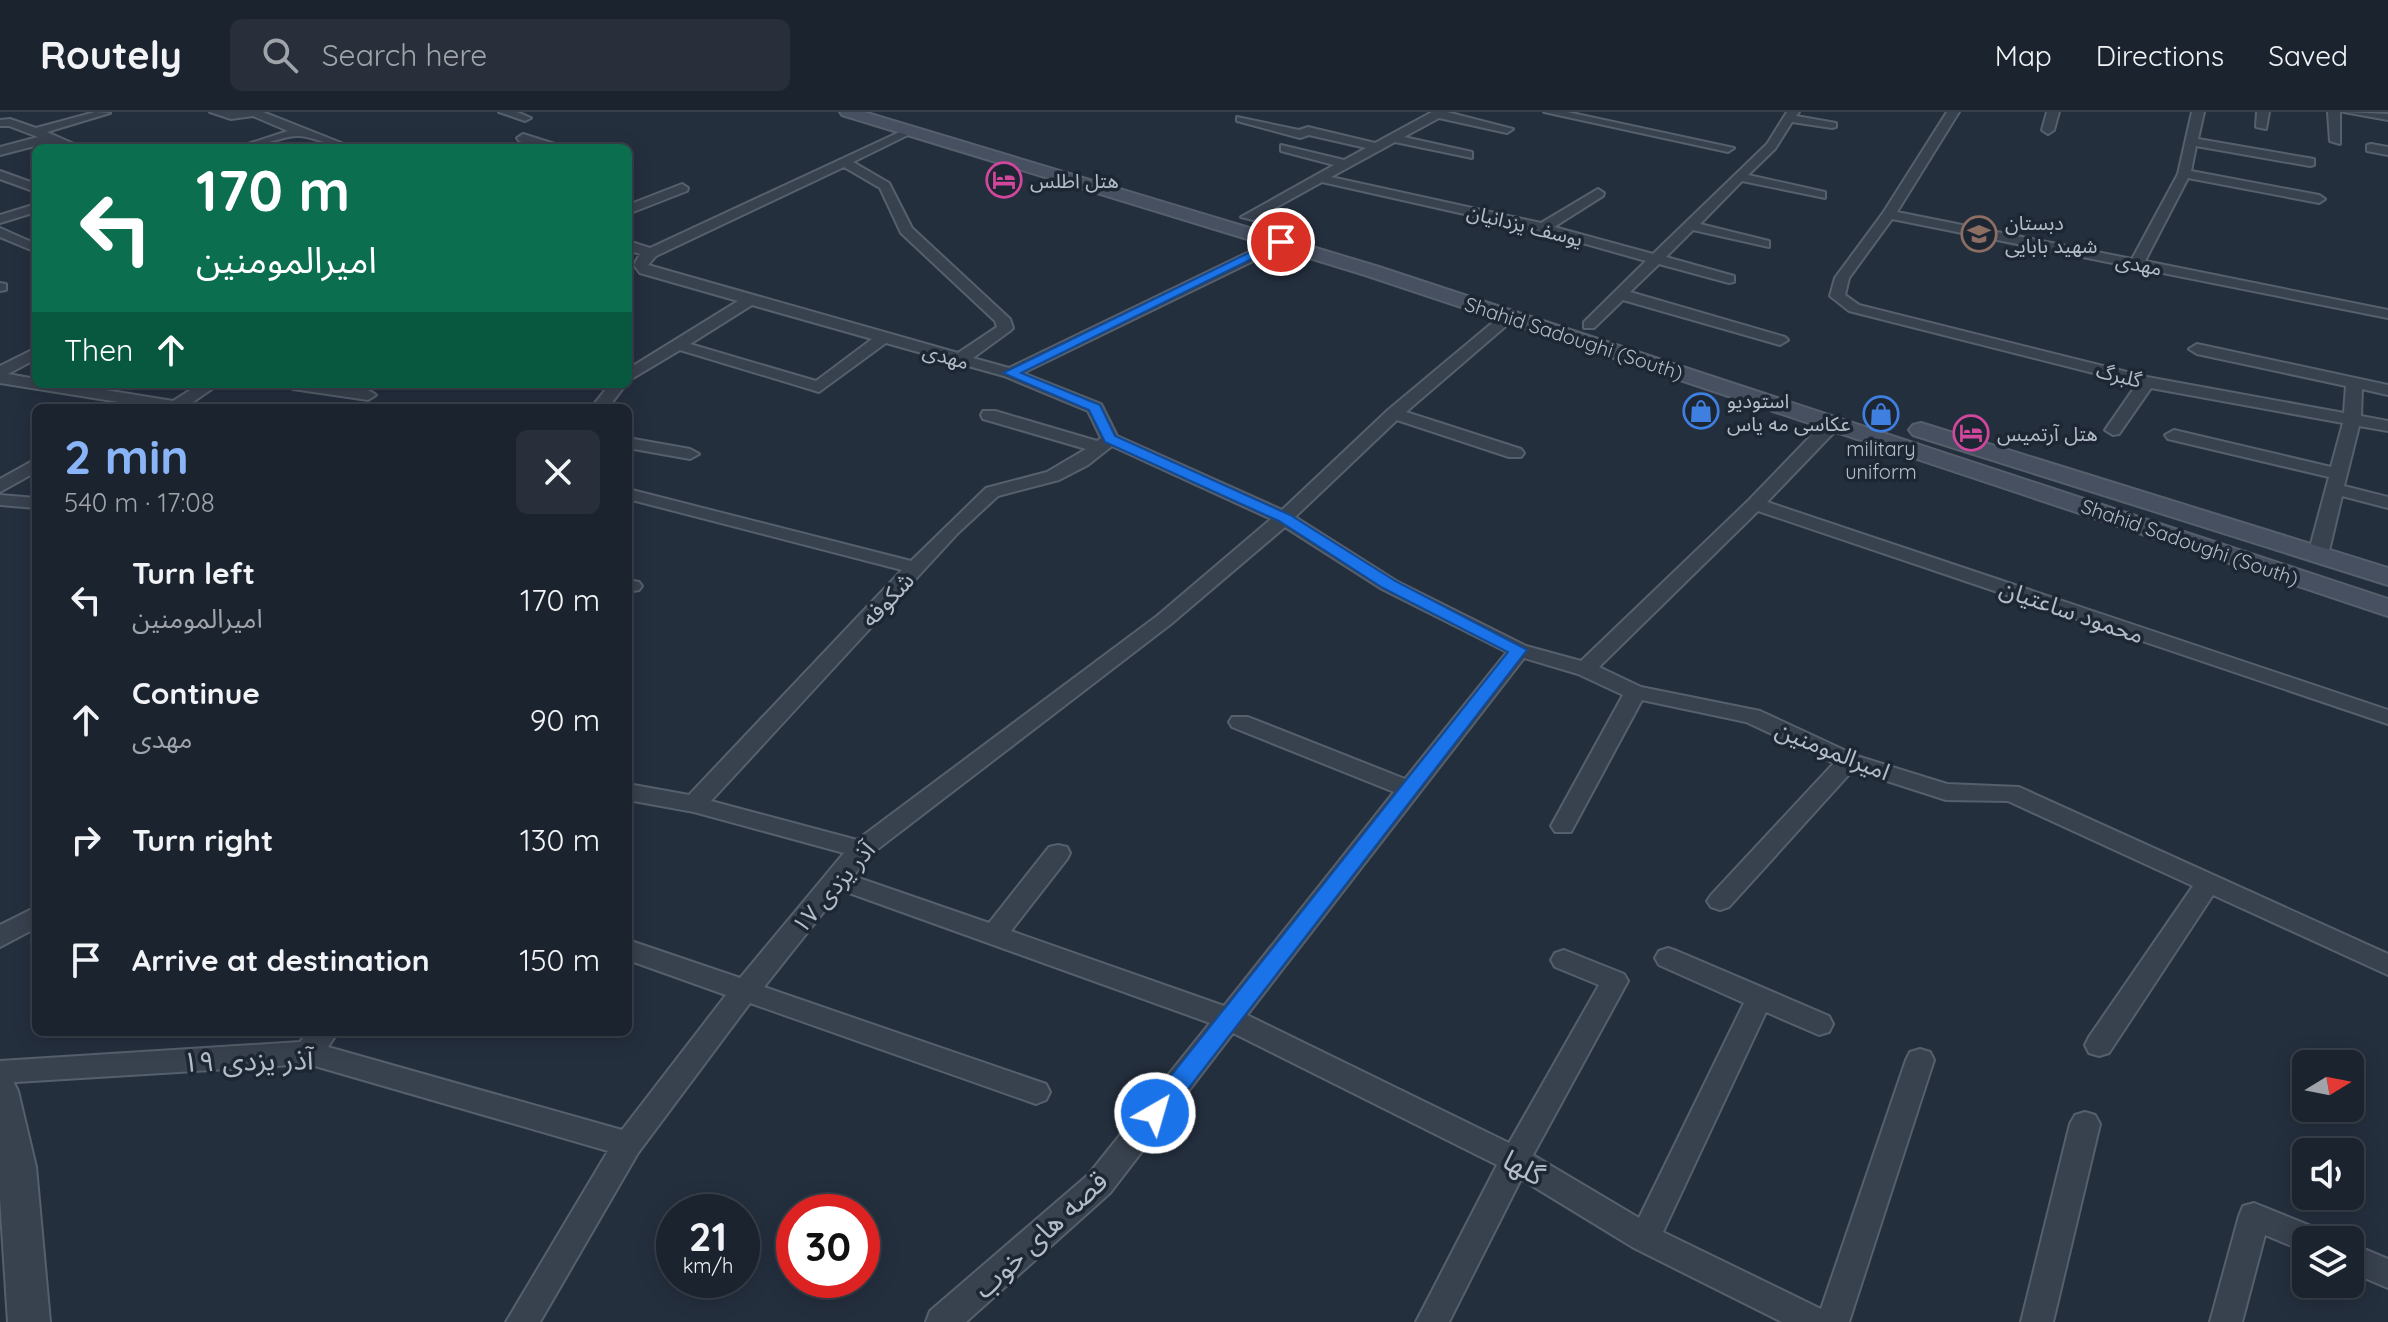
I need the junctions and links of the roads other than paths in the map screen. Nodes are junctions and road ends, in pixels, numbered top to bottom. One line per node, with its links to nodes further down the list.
1 (216, 112): 2 (street)
2 (256, 112): 25 (street)
3 (505, 112): 16 (street)
4 (848, 112): 18 (main road, Shahid Sadoughi (South))
5 (1550, 112): 35 (street)
6 (1953, 112): 54 (street)
7 (2053, 112): 23 (street)
8 (2198, 112): 29 (street)
9 (2263, 112): 21 (street)
10 (2334, 112): 28 (street)
11 (2350, 112): 15 (street)
12 (104, 113): 24 (street)
13 (1439, 113): 22 (street); 27 (street)
14 (1791, 115): 20 (street); 45 (street)
15 (2388, 117)
16 (525, 118)
17 (1241, 119): 33 (street)
18 (909, 121): 40 (street); 55 (main road, Shahid Sadoughi (South)); 60 (main road, Shahid Sadoughi (South))
19 (3, 122): 24 (street)
20 (1832, 125)
21 (2262, 127)
22 (1507, 129)
23 (2048, 130)
24 (35, 132): 26 (street)
25 (299, 132): 31 (street); 32 (street)
26 (49, 138): 30 (street); 37 (street)
27 (1394, 138): 33 (street); 39 (street)
28 (2336, 141)
29 (2193, 142): 41 (street); 43 (street)
30 (66, 144)
31 (256, 144)
32 (336, 144)
33 (1377, 147): 42 (street)
34 (1285, 148): 42 (street)
35 (1728, 148)
36 (2371, 148): 38 (street)
37 (0, 151)
38 (2388, 151)
39 (1468, 155)
40 (844, 162): 64 (street); 77 (street)
41 (2310, 162)
42 (1345, 164): 46 (street)
43 (2184, 174): 51 (street); 65 (street)
44 (1, 175): 47 (street)
45 (1739, 177): 50 (street); 57 (street)
46 (1320, 178): 55 (street); 58 (street, یوسف یزدانیان)
47 (32, 187)
48 (682, 188): 52 (street)
49 (1598, 193): 58 (street)
50 (1820, 195)
51 (2319, 199)
52 (632, 208)
53 (32, 209): 56 (street)
54 (1889, 214): 65 (street, مهدی); 84 (street, گلبرگ)
55 (1248, 217): 71 (main road, Shahid Sadoughi (South))
56 (0, 219)
57 (1689, 225): 61 (street); 63 (street)
58 (1543, 228): 63 (street, یوسف یزدانیان)
59 (0, 232): 62 (street)
60 (1281, 242): 70 (main road, Shahid Sadoughi (South)); 79 (street)
61 (1764, 244)
62 (32, 247)
63 (1655, 259): 66 (street, یوسف یزدانیان); 67 (street)
64 (640, 262): 68 (street, مهدی)
65 (2137, 263): 69 (street, مهدی)
66 (1729, 279)
67 (1620, 294): 71 (street); 73 (street)
68 (750, 300): 72 (street, مهدی); 74 (street)
69 (2388, 314)
70 (1509, 316): 82 (main road, Shahid Sadoughi (South)); 95 (street, آذر یزدی ۱۷)
71 (1589, 325): 78 (main road, Shahid Sadoughi (South))
72 (884, 337): 74 (street); 77 (street, مهدی)
73 (1780, 340)
74 (678, 345): 80 (street)
75 (2197, 349): 85 (street)
76 (32, 355): 81 (street)
77 (959, 360): 79 (street, مهدی)
78 (1715, 366): 82 (main road); 115 (main road, Shahid Sadoughi (South))
79 (1010, 373): 102 (street, مهدی)
80 (632, 374)
81 (0, 375): 83 (street)
82 (1696, 378): 98 (main road, Shahid Sadoughi (South))
83 (32, 381)
84 (2147, 382): 97 (street, گلبرگ); 100 (street)
85 (2354, 383): 90 (street); 97 (street)
86 (73, 388): 92 (street)
87 (206, 388): 93 (street)
88 (320, 388): 91 (street)
89 (615, 388): 94 (street)
90 (2388, 390)
91 (368, 395)
92 (163, 404)
93 (184, 404)
94 (602, 404)
95 (1394, 414): 104 (street); 114 (street, آذر یزدی ۱۷)
96 (989, 415): 102 (street)
97 (2352, 419): 99 (street, گلبرگ); 107 (street)
98 (1833, 423): 113 (street); 118 (main road, Shahid Sadoughi (South))
99 (2388, 426)
100 (2113, 430)
101 (2174, 435): 107 (street)
102 (1104, 443): 114 (street); 116 (street, شکوفه)
103 (632, 444): 105 (street)
104 (1515, 453)
105 (690, 454)
106 (32, 467): 108 (street)
107 (2337, 481): 112 (street); 115 (street)
108 (0, 487)
109 (632, 495): 116 (street)
110 (0, 500): 111 (street)
111 (32, 503)
112 (2388, 503)
113 (1755, 504): 120 (street); 122 (street, محمود ساعتیان)
114 (1284, 518): 119 (street, امیرالمومنین); 129 (street, آذر یزدی ۱۷)
115 (2318, 555): 117 (main road, Shahid Sadoughi (South))
116 (916, 568): 127 (street, شکوفه)
117 (2388, 577)
118 (2388, 608)
119 (1519, 650): 120 (street, امیرالمومنین); 125 (street, قصه های خوب)
120 (1585, 669): 121 (street, امیرالمومنین)
121 (1635, 692): 124 (street, امیرالمومنین); 128 (street)
122 (2388, 717)
123 (1240, 722): 125 (street)
124 (1849, 761): 132 (street, امیرالمومنین); 133 (street)
125 (1410, 790): 143 (street, قصه های خوب)
126 (632, 793): 127 (street)
127 (694, 804): 129 (street)
128 (1563, 826)
129 (861, 849): 131 (street, آذر یزدی ۱۷)
130 (1058, 853): 135 (street)
131 (836, 879): 135 (street, گلها); 141 (street, آذر یزدی ۱۷)
132 (2208, 883): 140 (street, امیرالمومنین); 146 (street)
133 (1720, 901)
134 (32, 918): 136 (street)
135 (994, 935): 143 (street, گلها)
136 (0, 937)
137 (632, 951): 141 (street)
138 (1668, 958): 142 (street)
139 (1564, 960): 153 (street)
140 (2388, 965)
141 (748, 990): 150 (street); 152 (street, آذر یزدی ۱۷)
142 (1759, 999): 144 (street); 156 (street)
143 (1230, 1019): 153 (street, گلها); 161 (street, قصه های خوب)
144 (1819, 1024)
145 (316, 1043): 148 (street, آذر یزدی ۱۹); 152 (street, آذر یزدی ۱۹)
146 (2099, 1045)
147 (1920, 1060): 164 (street)
148 (0, 1072)
149 (0, 1091): 154 (street)
150 (1036, 1092)
151 (2085, 1124): 165 (street)
152 (628, 1144): 160 (street, آذر یزدی ۱۷)
153 (1515, 1160): 156 (street, گلها); 162 (street)
154 (10, 1212): 159 (street)
155 (2292, 1232): 166 (street)
156 (1645, 1238): 163 (street, گلها)
157 (2364, 1263): 158 (street)
158 (2388, 1274)
159 (29, 1322)
160 (522, 1322)
161 (942, 1322)
162 (1432, 1322)
163 (1815, 1322)
164 (1833, 1322)
165 (2037, 1322)
166 (2226, 1322)

